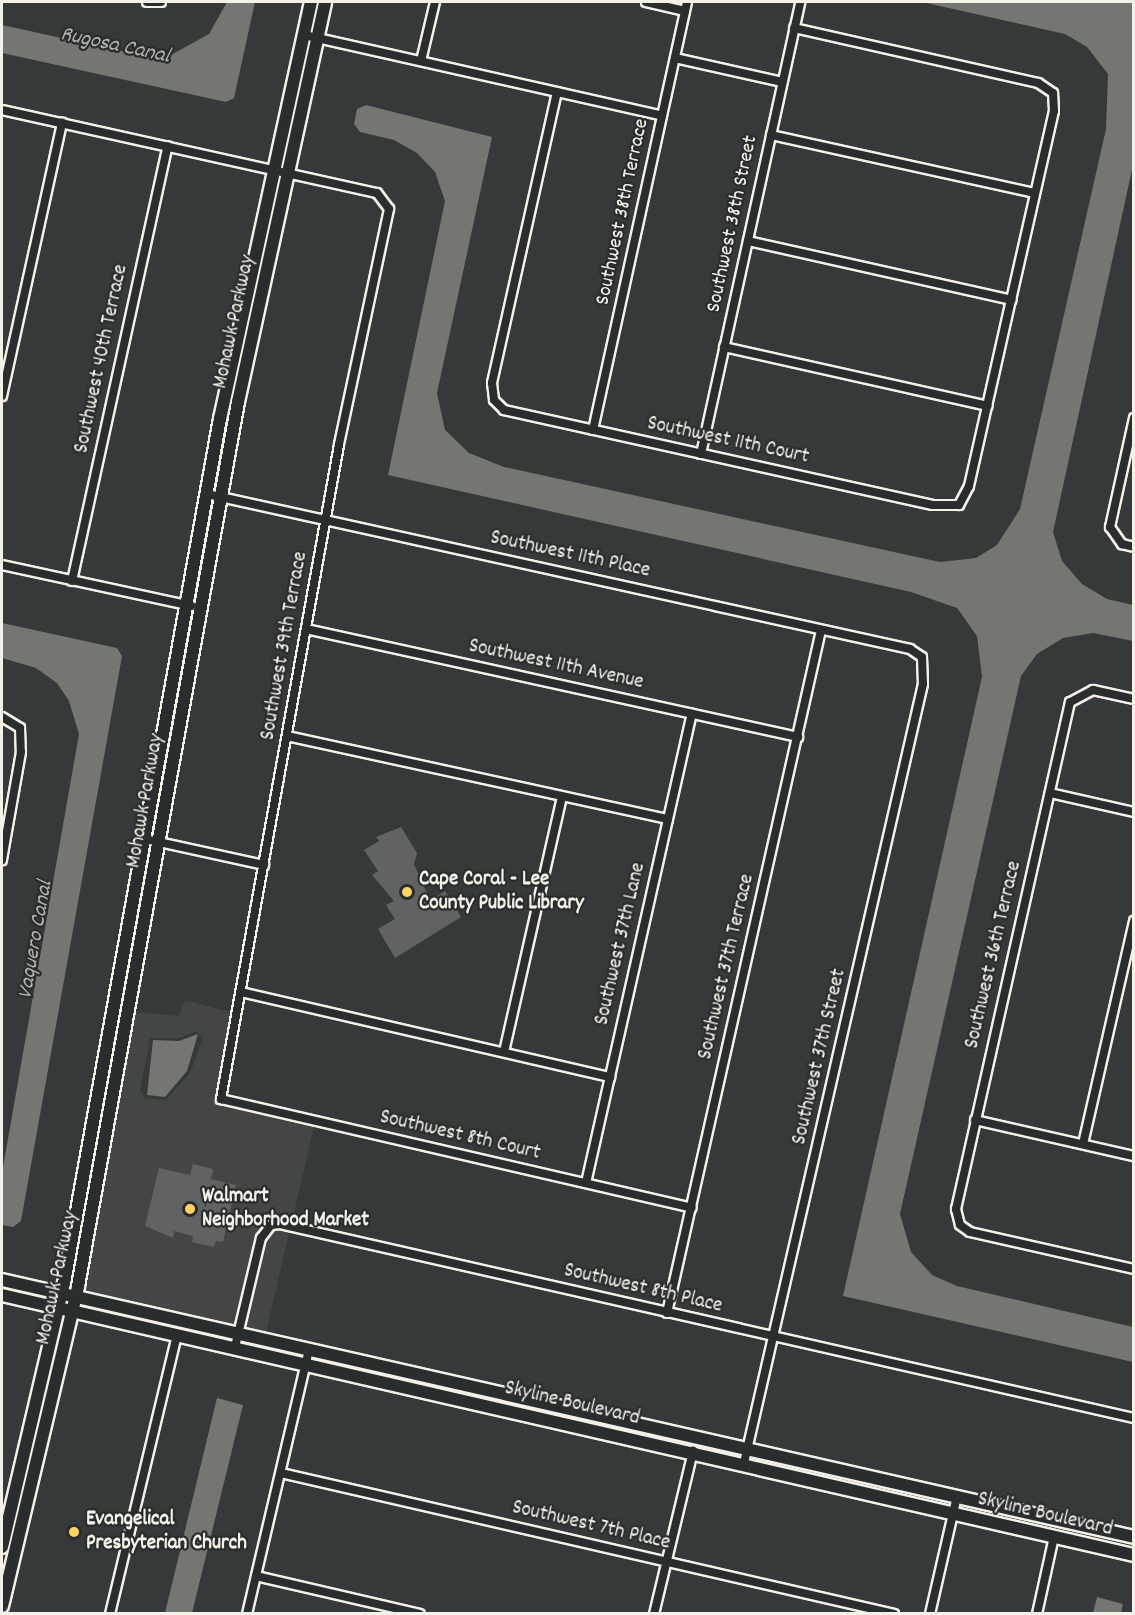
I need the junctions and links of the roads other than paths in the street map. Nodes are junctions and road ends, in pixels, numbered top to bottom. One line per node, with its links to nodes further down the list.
1 (147, 2): 2 (street)
2 (161, 2)
3 (311, 2): 10 (street, Mohawk Parkway)
4 (325, 2): 11 (street, Mohawk Parkway)
5 (435, 2): 13 (street)
6 (646, 2): 8 (street)
7 (800, 2): 9 (street, Southwest 38th Street)
8 (686, 6): 12 (street, Southwest 38th Terrace)
9 (794, 28): 14 (street, Southwest 38th Street); 23 (street)
10 (304, 35): 11 (street); 21 (street, Mohawk Parkway)
11 (317, 38): 13 (street); 22 (street, Mohawk Parkway)
12 (675, 58): 14 (street); 17 (street, Southwest 38th Terrace)
13 (422, 62): 15 (street)
14 (782, 82): 19 (street, Southwest 38th Street)
15 (557, 92): 17 (street); 30 (street, Southwest 11th Court)
16 (2, 110): 18 (street)
17 (662, 116): 30 (street, Southwest 38th Terrace)
18 (62, 123): 20 (street); 27 (street)
19 (771, 135): 23 (street); 24 (street, Southwest 38th Street)
20 (168, 146): 21 (street); 38 (street, Southwest 40th Terrace)
21 (274, 169): 22 (street); 33 (street, Mohawk Parkway)
22 (288, 172): 34 (street, Mohawk Parkway); 35 (street, Southwest 39th Terrace)
23 (1035, 194): 25 (street)
24 (748, 241): 25 (street); 26 (street, Southwest 38th Street)
25 (1011, 300): 28 (street)
26 (724, 347): 28 (street); 32 (street, Southwest 38th Street)
27 (2, 396)
28 (987, 406): 32 (street, Southwest 11th Court)
29 (1134, 418): 31 (street)
30 (593, 430): 32 (street, Southwest 11th Court)
31 (1132, 434): 36 (street)
32 (701, 453)
33 (207, 494): 34 (street, Southwest 11th Place); 39 (street, Mohawk Parkway)
34 (221, 497): 35 (street, Southwest 11th Place); 40 (street, Mohawk Parkway)
35 (326, 520): 41 (street, Southwest 39th Terrace); 42 (street, Southwest 11th Place)
36 (1134, 547)
37 (2, 565): 38 (street)
38 (72, 581): 39 (street)
39 (187, 605): 40 (street); 54 (street, Mohawk Parkway)
40 (201, 608): 55 (street, Mohawk Parkway)
41 (306, 629): 45 (street, Southwest 11th Avenue); 47 (street, Southwest 39th Terrace)
42 (821, 630): 43 (street, Southwest 11th Place); 48 (street, Southwest 37th Terrace)
43 (922, 657): 78 (street, Southwest 37th Street)
44 (1134, 699): 49 (street, Southwest 36th Terrace)
45 (692, 714): 48 (street, Southwest 11th Avenue); 52 (street, Southwest 37th Lane)
46 (2, 717): 53 (street)
47 (287, 736): 50 (street); 57 (street, Southwest 39th Terrace)
48 (798, 737): 67 (street, Southwest 37th Terrace)
49 (1050, 793): 51 (street); 63 (street, Southwest 36th Terrace)
50 (562, 796): 52 (street); 60 (street)
51 (1134, 812)
52 (668, 819): 61 (street, Southwest 37th Lane)
53 (4, 830): 56 (street)
54 (145, 839): 55 (street); 70 (street, Mohawk Parkway)
55 (158, 842): 57 (street); 72 (street, Mohawk Parkway)
56 (2, 860)
57 (264, 865): 59 (street, Southwest 39th Terrace)
58 (1134, 921): 64 (street)
59 (241, 993): 60 (street); 62 (street, Southwest 39th Terrace)
60 (504, 1052): 61 (street)
61 (610, 1077): 66 (street, Southwest 37th Lane)
62 (221, 1100): 66 (street, Southwest 8th Court)
63 (975, 1120): 64 (street); 68 (street, Southwest 36th Terrace)
64 (1083, 1144): 65 (street)
65 (1134, 1156)
66 (586, 1183): 67 (street, Southwest 8th Court)
67 (692, 1208): 75 (street, Southwest 37th Terrace)
68 (1134, 1269)
69 (2, 1281): 70 (street, Skyline Boulevard)
70 (62, 1294): 72 (street, Skyline Boulevard); 73 (street, Mohawk Parkway)
71 (2, 1295): 73 (street, Skyline Boulevard)
72 (76, 1297): 74 (street, Mohawk Parkway); 77 (street, Skyline Boulevard)
73 (58, 1307): 74 (street, Skyline Boulevard); 91 (street, Mohawk Parkway)
74 (73, 1311): 76 (street, Skyline Boulevard); 95 (street, Mohawk Parkway)
75 (667, 1313): 77 (street, Southwest 8th Place); 78 (street, Southwest 8th Place)
76 (177, 1334): 79 (street, Skyline Boulevard); 96 (street)
77 (238, 1334): 79 (street, Southwest 8th Place); 80 (street, Skyline Boulevard)
78 (775, 1337): 82 (street, Southwest 8th Place); 83 (street, Southwest 37th Street)
79 (235, 1347): 81 (street, Skyline Boulevard)
80 (309, 1350): 81 (street); 83 (street, Skyline Boulevard)
81 (306, 1363): 84 (street, Skyline Boulevard); 86 (street)
82 (1134, 1418)
83 (748, 1449): 85 (street, Southwest 37th Street); 87 (street, Skyline Boulevard)
84 (693, 1451): 85 (street, Skyline Boulevard); 93 (street)
85 (744, 1463): 88 (street, Skyline Boulevard)
86 (281, 1473): 93 (street, Southwest 7th Place); 94 (street)
87 (957, 1496): 88 (street); 90 (street, Skyline Boulevard)
88 (952, 1514): 89 (street, Skyline Boulevard); 101 (street)
89 (1054, 1537): 92 (street, Skyline Boulevard); 102 (street)
90 (1134, 1537)
91 (2, 1546)
92 (1134, 1555)
93 (666, 1562): 99 (street); 100 (street, Southwest 7th Place)
94 (256, 1576): 97 (street); 98 (street)
95 (2, 1606)
96 (110, 1614)
97 (247, 1614)
98 (420, 1614)
99 (654, 1614)
100 (894, 1614)
101 (930, 1614)
102 (1037, 1614)

